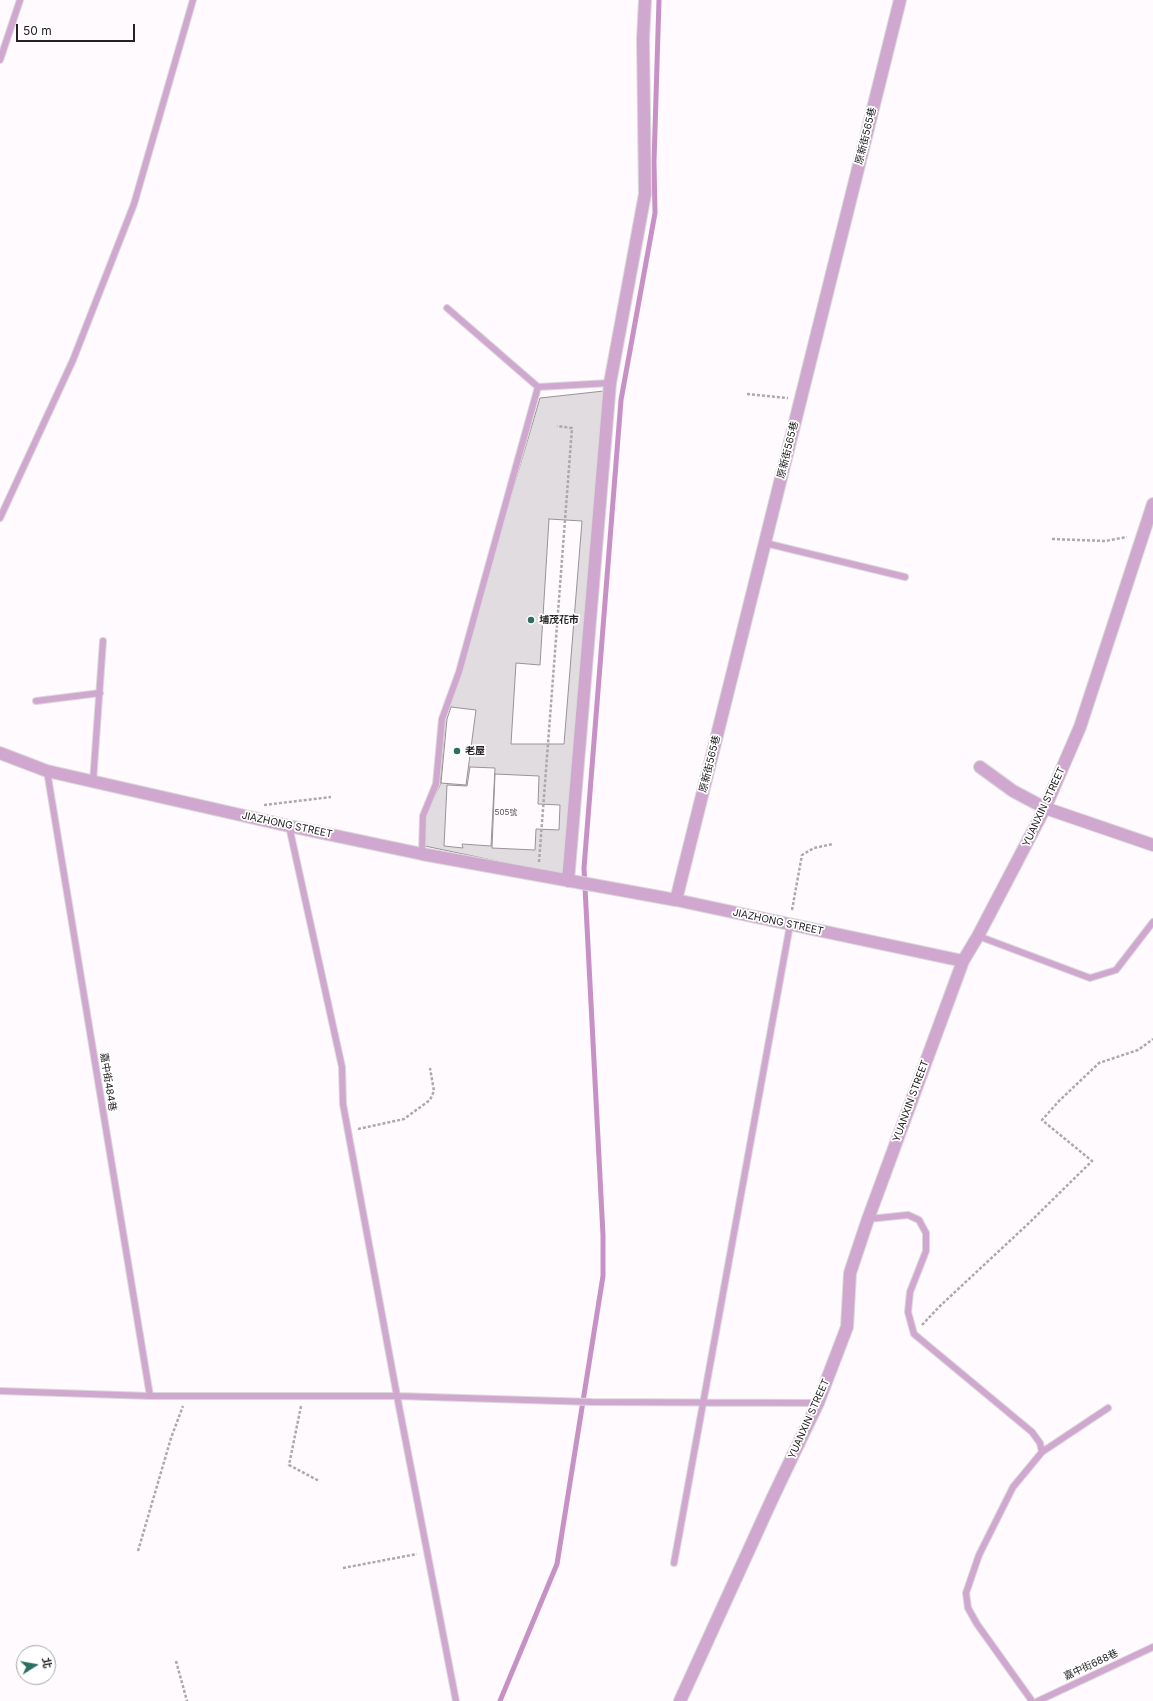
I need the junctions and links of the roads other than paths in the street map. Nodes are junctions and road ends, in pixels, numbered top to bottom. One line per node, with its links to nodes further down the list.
1 (20, 0): 5 (lane)
2 (194, 0): 10 (lane)
3 (645, 0): 7 (street)
4 (900, 0): 11 (street, 原新街565巷)
5 (0, 60)
6 (447, 308): 8 (lane)
7 (610, 383): 8 (lane); 24 (street)
8 (538, 387): 23 (lane)
9 (1153, 504): 20 (street, YUANXIN STREET)
10 (0, 518)
11 (765, 543): 12 (lane); 25 (street, 原新街565巷)
12 (906, 577)
13 (103, 641): 14 (lane)
14 (100, 693): 15 (lane); 19 (lane)
15 (36, 701)
16 (0, 754): 18 (street, JIAZHONG STREET)
17 (980, 767): 20 (street)
18 (47, 771): 19 (street, JIAZHONG STREET); 32 (lane, 嘉中街484巷)
19 (93, 782): 21 (street, JIAZHONG STREET)
20 (1045, 808): 22 (street); 28 (street, YUANXIN STREET)
21 (289, 826): 23 (street, JIAZHONG STREET); 33 (lane)
22 (1153, 846)
23 (422, 854): 24 (street, JIAZHONG STREET)
24 (573, 881): 25 (street, JIAZHONG STREET)
25 (676, 900): 27 (street, JIAZHONG STREET)
26 (1153, 922): 28 (lane)
27 (790, 925): 29 (street, JIAZHONG STREET); 34 (lane)
28 (978, 936): 29 (street, YUANXIN STREET)
29 (962, 960): 30 (street, YUANXIN STREET)
30 (868, 1218): 35 (street, YUANXIN STREET); 37 (lane)
31 (0, 1391): 32 (lane)
32 (150, 1396): 33 (lane)
33 (397, 1396): 34 (lane); 40 (lane)
34 (704, 1402): 35 (lane); 38 (lane)
35 (818, 1403): 41 (street, YUANXIN STREET)
36 (1108, 1408): 37 (lane)
37 (1042, 1452): 42 (lane)
38 (674, 1563)
39 (1153, 1647): 43 (lane, 嘉中街688巷)
40 (456, 1701)
41 (680, 1701)
42 (1032, 1701)
43 (1038, 1701)

